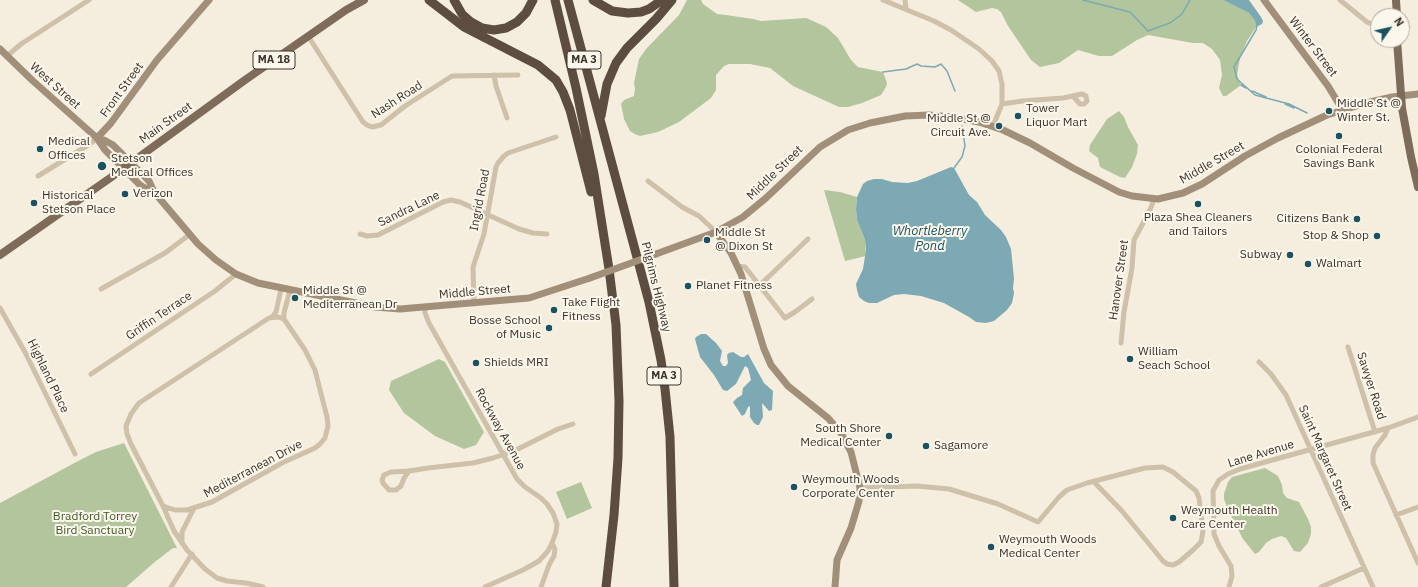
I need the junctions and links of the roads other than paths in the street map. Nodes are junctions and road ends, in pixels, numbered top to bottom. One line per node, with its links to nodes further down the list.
1 (209, 0): 35 (main road, Front Street)
2 (355, 0): 18 (main road, Main Street / MA 18)
3 (364, 0): 18 (main road, Main Street / MA 18)
4 (429, 0): 50 (highway)
5 (454, 0): 6 (highway)
6 (533, 0)
7 (555, 0): 50 (highway, MA 3)
8 (568, 0): 32 (highway, Pilgrims Highway / MA 3)
9 (593, 0): 10 (highway)
10 (662, 0)
11 (672, 0): 32 (highway)
12 (882, 0): 17 (street)
13 (905, 0): 17 (street)
14 (1264, 0): 30 (main road, Winter Street)
15 (1340, 0): 19 (street)
16 (87, 1): 23 (street)
17 (906, 9): 29 (street)
18 (346, 10): 20 (main road, Main Street / MA 18)
19 (1370, 23)
20 (308, 36): 24 (street, Nash Road); 36 (main road, Main Street / MA 18)
21 (1398, 48): 28 (main road)
22 (0, 49): 23 (main road, West Street)
23 (7, 56): 35 (main road, West Street)
24 (494, 75): 25 (street, Nash Road); 31 (street)
25 (518, 75)
26 (1418, 94): 28 (main road, Middle Street)
27 (1074, 96): 29 (street)
28 (1401, 96): 30 (main road, Middle Street); 40 (main road)
29 (1002, 104): 33 (street)
30 (1342, 109): 42 (main road, Middle Street)
31 (507, 118)
32 (600, 120): 94 (highway, Pilgrims Highway / MA 3)
33 (993, 126): 42 (main road, Middle Street); 44 (main road, Middle Street)
34 (556, 137): 43 (street, Ingrid Road)
35 (97, 138): 36 (main road, Middle Street); 37 (main road, Middle Street); 38 (street, Front Street)
36 (131, 163): 37 (main road, Main Street / MA 18); 41 (main road, Middle Street)
37 (123, 169): 41 (main road, Middle Street); 49 (main road, Main Street / MA 18)
38 (38, 176)
39 (648, 181): 44 (street)
40 (1418, 187)
41 (154, 192): 47 (main road, Middle Street)
42 (1154, 199): 63 (street, Hanover Street)
43 (487, 215): 45 (street, Sandra Lane); 46 (street, Sandra Lane); 58 (street, Ingrid Road)
44 (716, 232): 51 (main road); 58 (main road, Middle Street, bridge)
45 (360, 234)
46 (547, 234)
47 (189, 235): 52 (main road, Middle Street); 55 (street)
48 (808, 239): 53 (street)
49 (0, 255)
50 (608, 259): 93 (highway, MA 3)
51 (737, 266): 53 (street); 76 (main road)
52 (236, 274): 54 (main road, Middle Street); 66 (street, Griffin Terrace)
53 (760, 285): 57 (street)
54 (281, 288): 56 (main road, Middle Street); 61 (street)
55 (102, 290)
56 (290, 290): 59 (main road, Middle Street); 62 (street)
57 (812, 299)
58 (474, 304): 59 (main road, Middle Street)
59 (425, 307): 73 (street, Rockway Avenue)
60 (0, 308): 72 (street, Highland Place)
61 (272, 317): 62 (street); 77 (street)
62 (284, 319): 79 (street, Mediterranean Drive)
63 (1121, 343)
64 (1348, 347): 70 (street, Sawyer Road)
65 (1260, 362): 71 (street, Saint Margaret Street)
66 (91, 374)
67 (1417, 419): 69 (street, Lane Avenue)
68 (573, 424): 73 (street)
69 (1388, 428): 70 (street, Lane Avenue); 80 (street)
70 (1375, 432): 71 (street, Lane Avenue)
71 (1310, 450): 88 (street, Saint Margaret Street); 96 (street, Lane Avenue)
72 (75, 454)
73 (502, 455): 74 (street); 81 (street, Rockway Avenue)
74 (409, 471): 74 (street)
75 (1094, 482): 75 (street); 76 (street)
76 (860, 488): 95 (main road)
77 (163, 506): 79 (street, Mediterranean Drive); 82 (street)
78 (1418, 507): 80 (street)
79 (194, 508): 82 (street)
80 (1396, 514): 83 (street)
81 (552, 543): 85 (street, Rockway Avenue); 87 (street)
82 (182, 544): 84 (street)
83 (1416, 552): 86 (street)
84 (192, 554): 89 (street); 90 (street)
85 (542, 558): 87 (street); 91 (street, Rockway Avenue)
86 (1418, 563)
87 (549, 565): 92 (street)
88 (1364, 568): 97 (street); 98 (street, Saint Margaret Street)
89 (171, 587)
90 (263, 587)
91 (485, 587)
92 (541, 587)
93 (606, 587)
94 (674, 587)
95 (834, 587)
96 (1229, 587)
97 (1322, 587)
98 (1373, 587)

